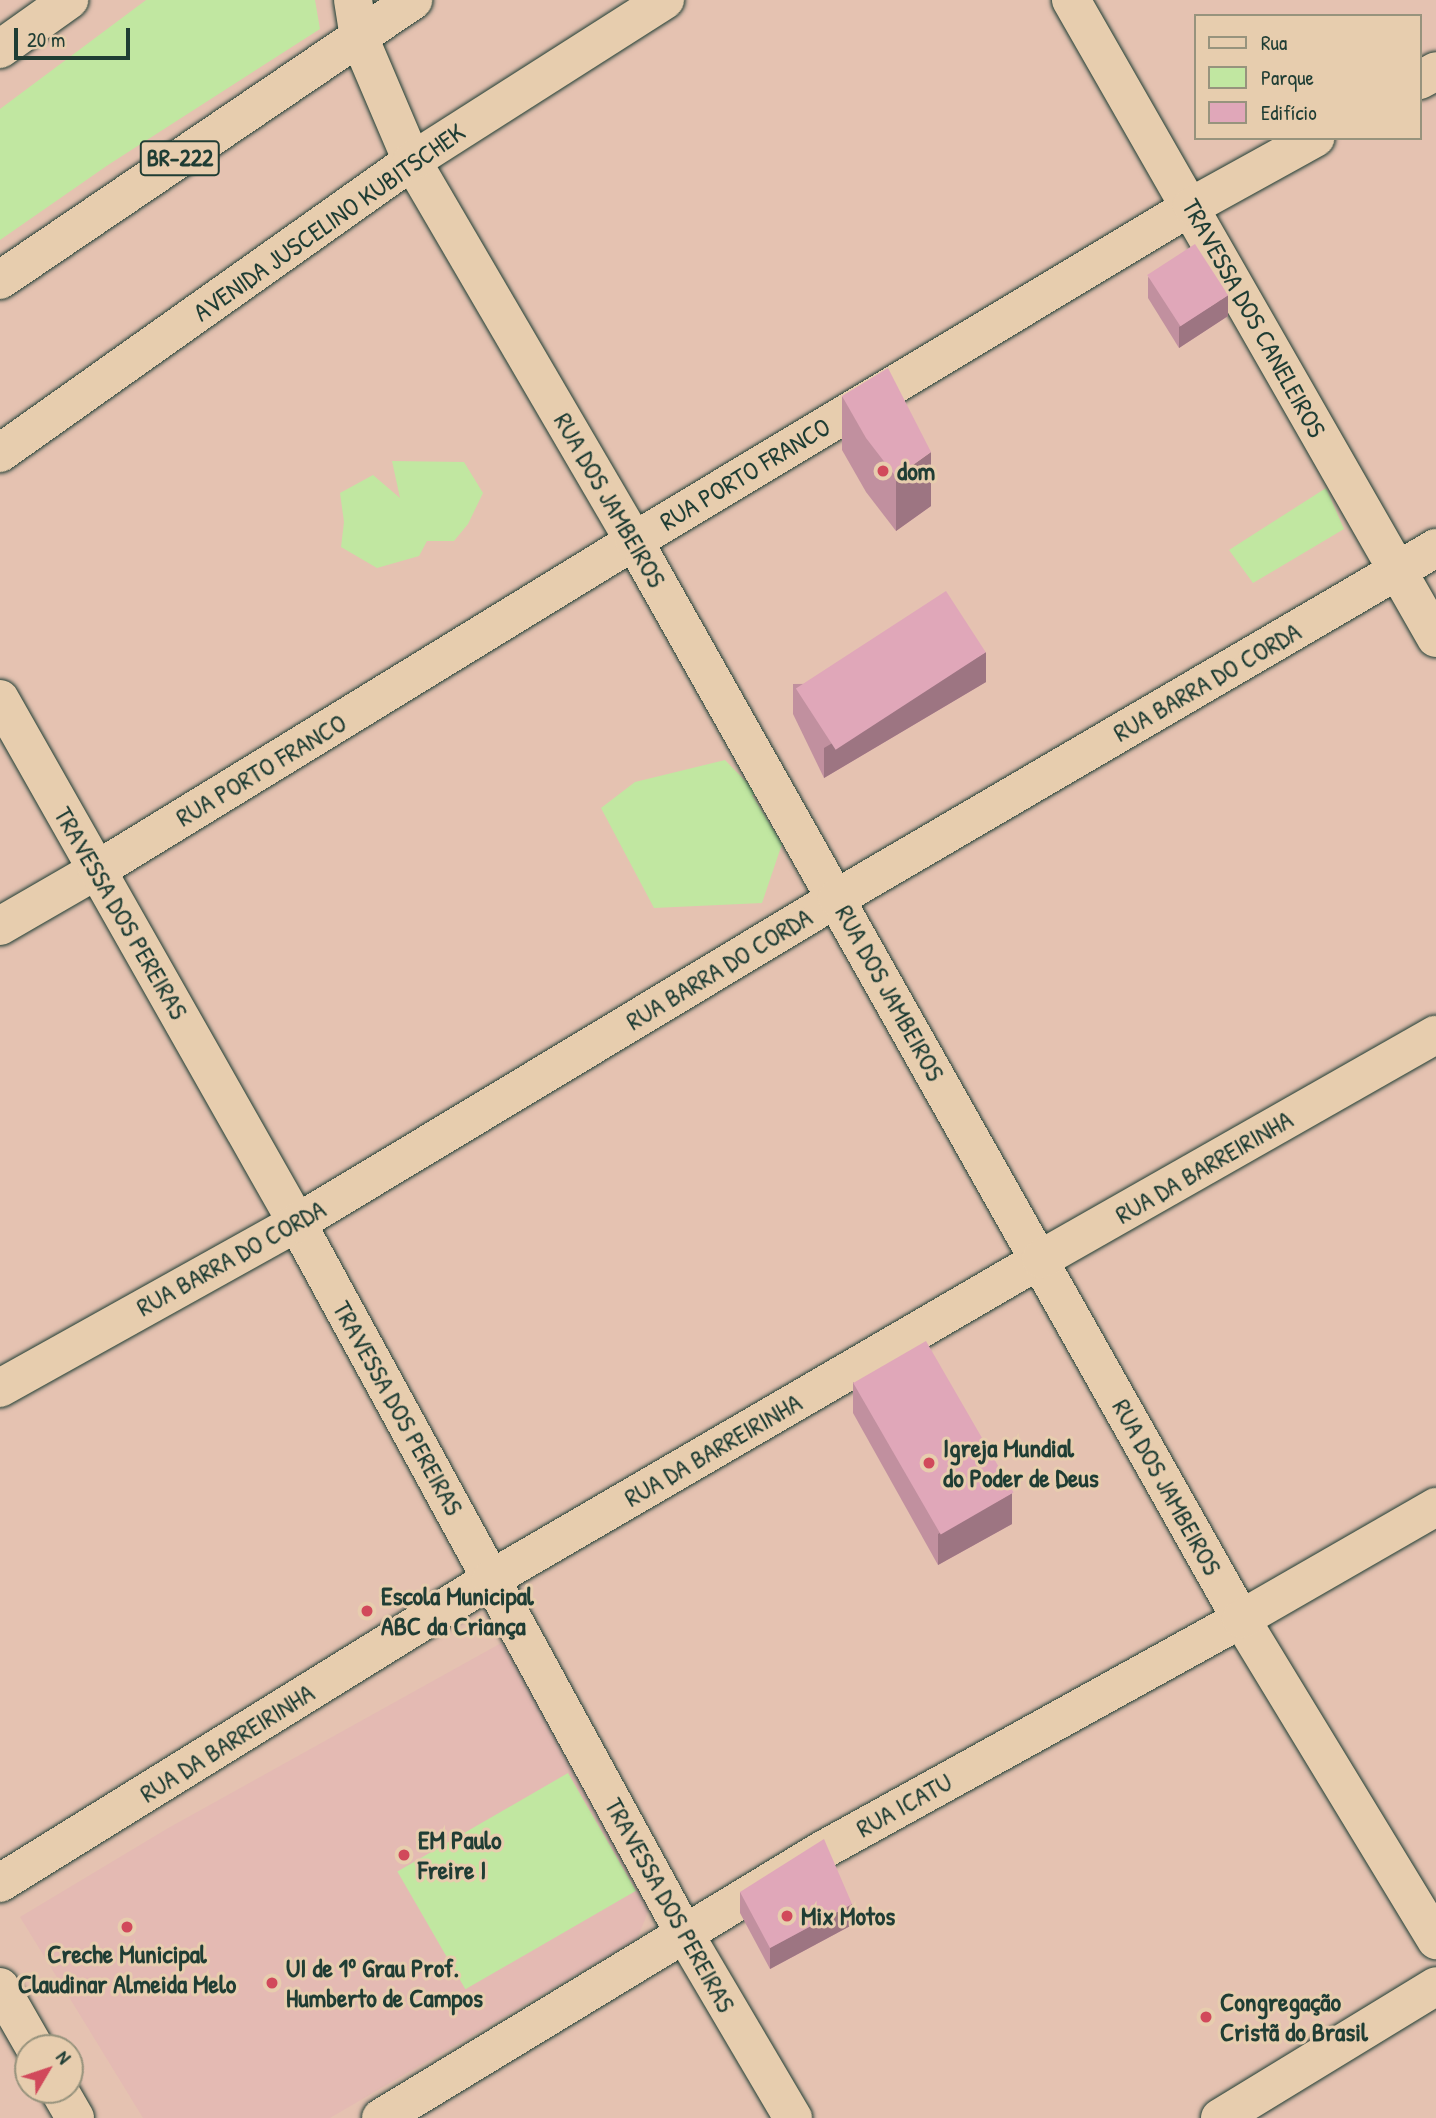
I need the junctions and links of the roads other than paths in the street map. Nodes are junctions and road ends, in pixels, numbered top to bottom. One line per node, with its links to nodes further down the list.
1 (69, 0): 7 (main road)
2 (353, 0): 6 (main road, RUA DOS JAMBEIROS)
3 (413, 0): 6 (main road, BR-222)
4 (665, 0): 9 (main road, AVENIDA JUSCELINO KUBITSCHEK)
5 (1071, 0): 10 (main road, TRAVESSA DOS CANELEIROS)
6 (359, 37): 9 (main road, RUA DOS JAMBEIROS); 11 (main road, BR-222)
7 (0, 49)
8 (1311, 140): 10 (main road, RUA PORTO FRANCO)
9 (412, 161): 12 (main road, AVENIDA JUSCELINO KUBITSCHEK); 13 (main road, RUA DOS JAMBEIROS)
10 (1192, 206): 13 (main road, RUA PORTO FRANCO); 15 (main road, TRAVESSA DOS CANELEIROS)
11 (0, 279)
12 (0, 453)
13 (634, 541): 18 (main road, RUA PORTO FRANCO); 19 (main road, RUA DOS JAMBEIROS)
14 (1436, 548): 15 (main road, RUA BARRA DO CORDA)
15 (1396, 571): 16 (main road, TRAVESSA DOS CANELEIROS); 19 (main road, RUA BARRA DO CORDA)
16 (1436, 638)
17 (0, 699): 18 (main road, TRAVESSA DOS PEREIRAS)
18 (97, 870): 20 (main road, RUA PORTO FRANCO); 22 (main road, TRAVESSA DOS PEREIRAS)
19 (837, 898): 22 (main road, RUA BARRA DO CORDA); 23 (main road, RUA DOS JAMBEIROS)
20 (0, 926)
21 (1436, 1035): 23 (main road, RUA DA BARREIRINHA)
22 (297, 1223): 24 (main road, RUA BARRA DO CORDA); 26 (main road, TRAVESSA DOS PEREIRAS)
23 (1041, 1259): 26 (main road, RUA DA BARREIRINHA); 27 (main road, RUA DOS JAMBEIROS)
24 (0, 1388)
25 (1436, 1507): 27 (main road, RUA ICATU)
26 (491, 1579): 28 (main road, RUA DA BARREIRINHA); 29 (main road, TRAVESSA DOS PEREIRAS)
27 (1241, 1619): 29 (main road, RUA ICATU); 30 (main road, RUA DOS JAMBEIROS)
28 (0, 1883)
29 (684, 1933): 34 (main road, RUA ICATU); 35 (main road, TRAVESSA DOS PEREIRAS)
30 (1436, 1940)
31 (1436, 1986): 36 (main road)
32 (0, 1987): 33 (main road)
33 (27, 2034)
34 (381, 2118)
35 (793, 2118)
36 (1220, 2118)

